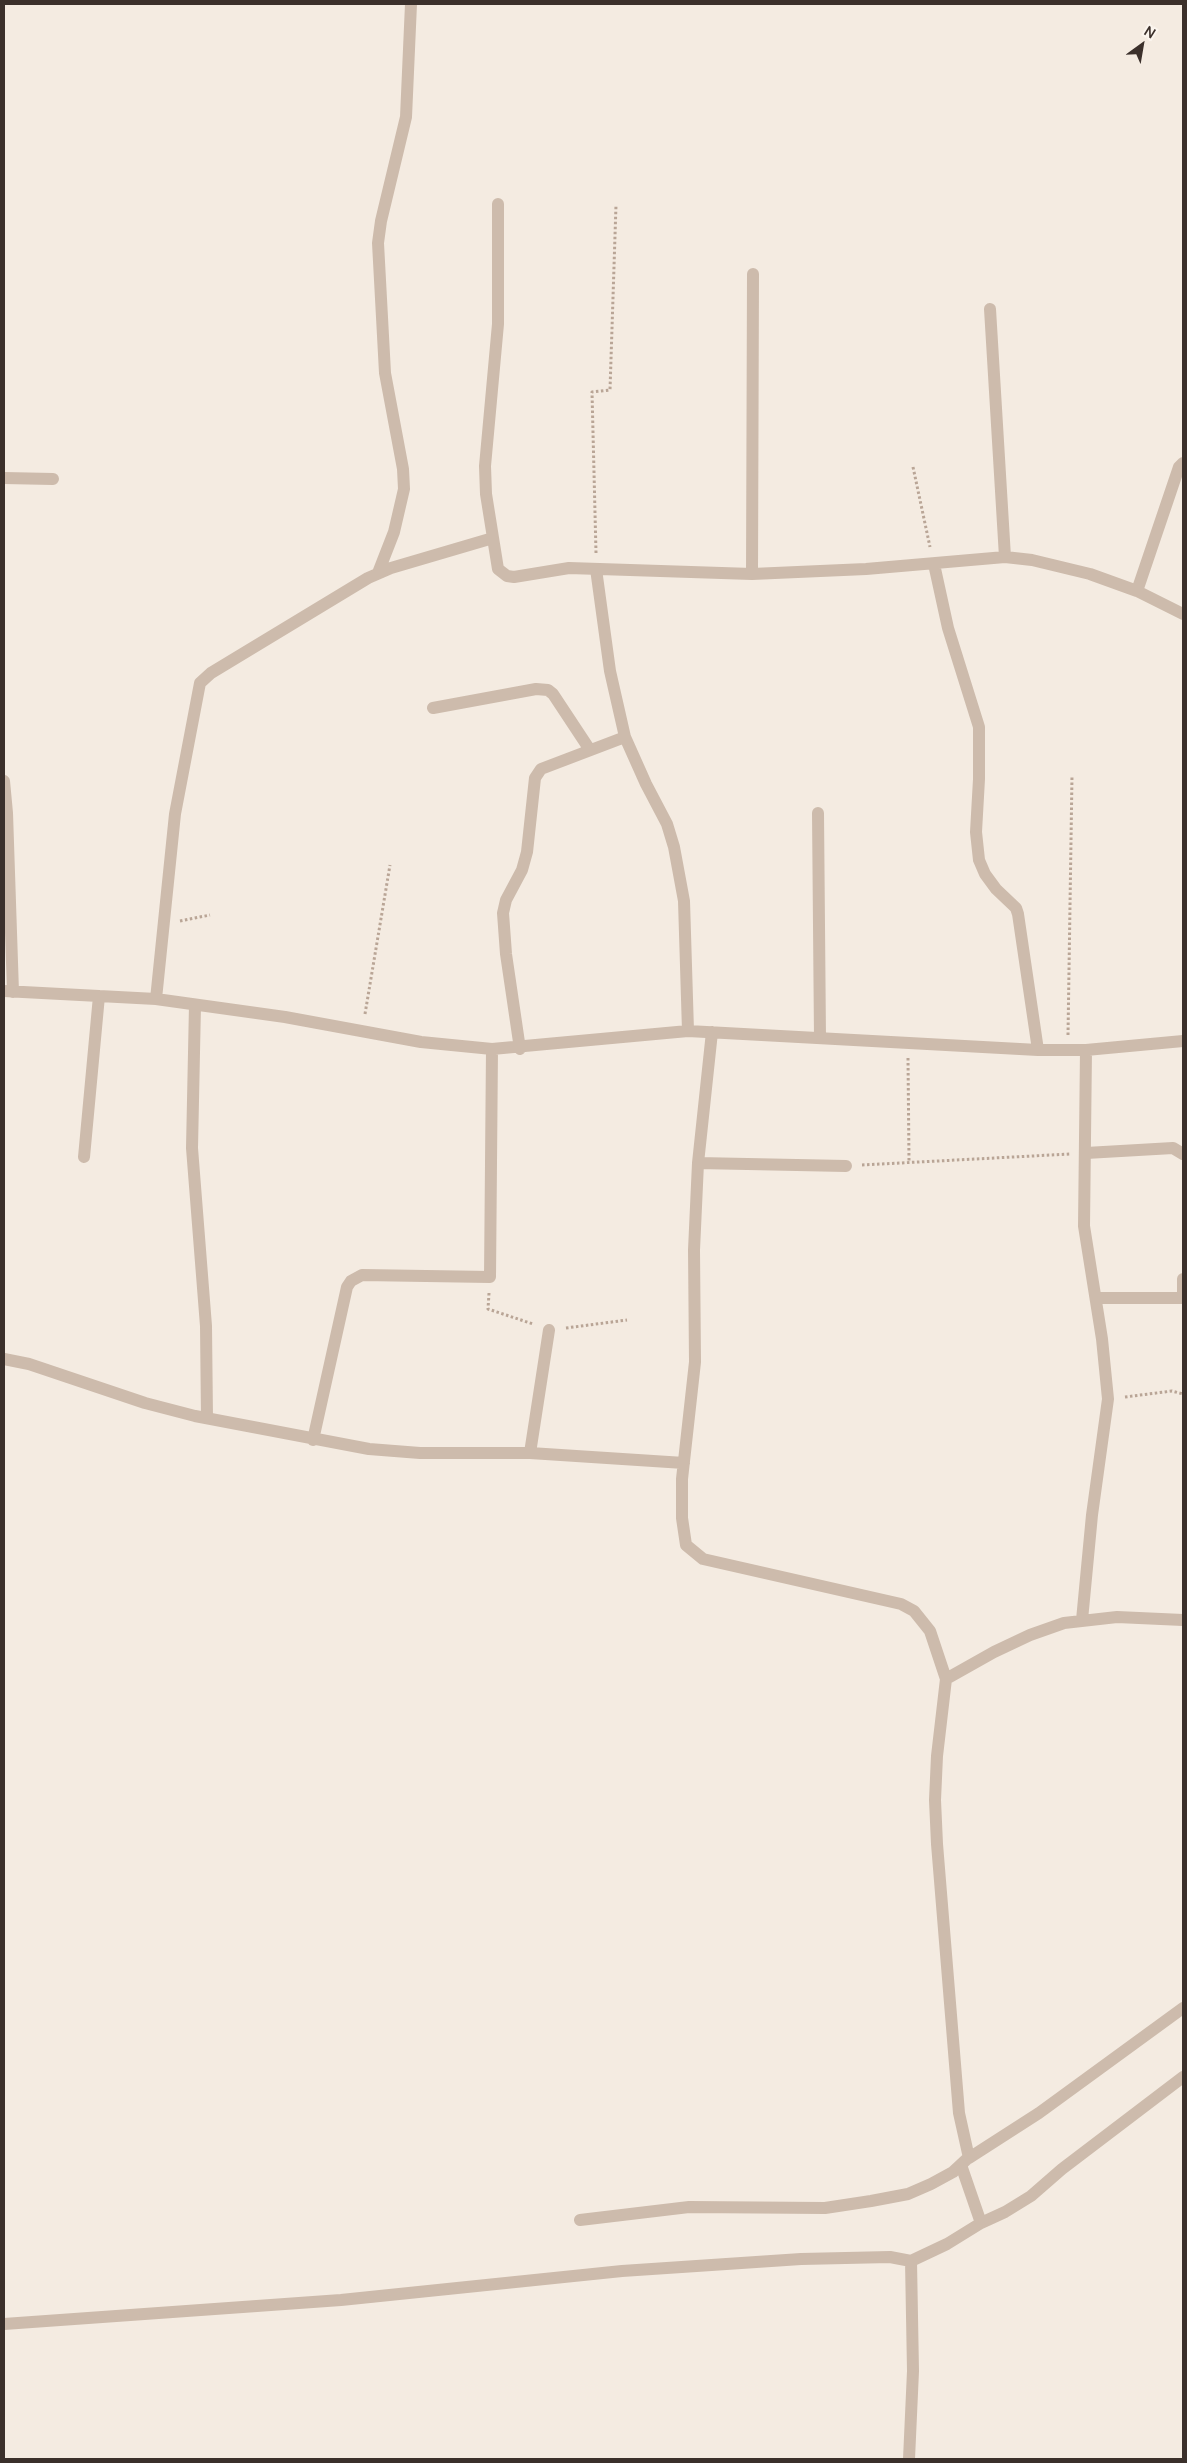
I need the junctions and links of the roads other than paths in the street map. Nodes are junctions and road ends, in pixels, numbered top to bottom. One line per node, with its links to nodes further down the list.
1 (411, 4): 12 (street)
2 (498, 204): 8 (street)
3 (752, 274): 13 (street)
4 (990, 309): 9 (street)
5 (1183, 463): 14 (street)
6 (4, 478): 7 (street)
7 (53, 479)
8 (492, 538): 11 (street); 12 (street)
9 (1006, 557): 10 (street); 14 (street)
10 (934, 564): 13 (street); 31 (street)
11 (596, 569): 13 (street); 17 (street)
12 (378, 573): 23 (street)
13 (752, 574)
14 (1137, 591): 15 (street)
15 (1183, 614)
16 (433, 708): 18 (street)
17 (625, 737): 18 (street); 25 (street)
18 (590, 750): 29 (street)
19 (4, 781): 21 (street)
20 (818, 813): 27 (street)
21 (8, 992): 22 (street)
22 (99, 996): 23 (street); 35 (street)
23 (156, 999): 24 (street)
24 (195, 1005): 30 (street); 43 (street)
25 (688, 1031): 26 (street); 29 (street)
26 (712, 1032): 27 (street); 36 (street)
27 (820, 1038): 31 (street)
28 (1183, 1041): 32 (street)
29 (520, 1048): 30 (street)
30 (492, 1050): 44 (street)
31 (1038, 1050): 32 (street)
32 (1086, 1050): 33 (street)
33 (1086, 1153): 34 (street); 39 (street)
34 (1183, 1154)
35 (84, 1157)
36 (698, 1163): 37 (street); 46 (street)
37 (846, 1166)
38 (1183, 1279): 40 (street)
39 (1096, 1298): 40 (street); 47 (street)
40 (1183, 1298)
41 (550, 1330): 45 (street)
42 (4, 1359): 43 (street)
43 (207, 1418): 44 (street)
44 (312, 1440): 45 (street)
45 (530, 1453): 46 (street)
46 (684, 1463): 49 (street)
47 (1082, 1620): 48 (street); 49 (street)
48 (1183, 1620)
49 (946, 1679): 52 (street)
50 (1183, 2008): 52 (street)
51 (1183, 2077): 54 (street)
52 (965, 2161): 53 (street); 54 (street)
53 (580, 2220)
54 (982, 2223): 55 (street)
55 (911, 2261): 56 (street); 57 (street)
56 (4, 2324)
57 (909, 2459)

